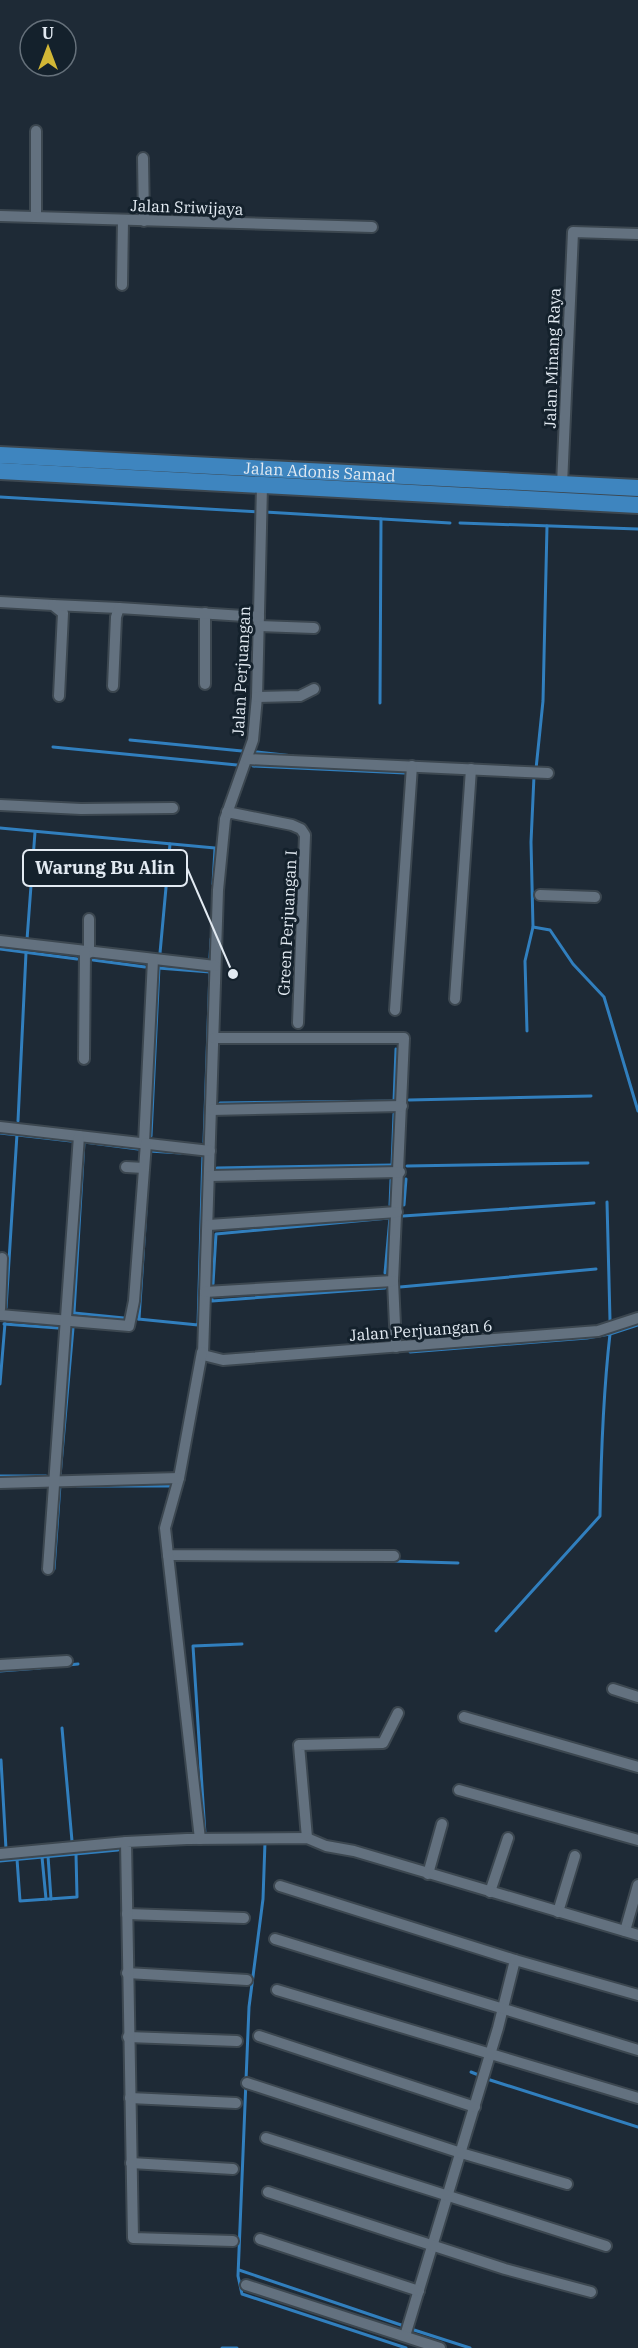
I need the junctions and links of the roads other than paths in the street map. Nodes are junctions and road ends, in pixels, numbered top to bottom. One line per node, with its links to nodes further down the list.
1 (36, 130): 4 (street)
2 (143, 158): 6 (street)
3 (0, 216): 4 (street, Jalan Sriwijaya)
4 (36, 217): 5 (street, Jalan Sriwijaya)
5 (123, 220): 6 (street, Jalan Sriwijaya); 9 (street)
6 (144, 221): 7 (street, Jalan Sriwijaya)
7 (372, 227)
8 (638, 234): 13 (street, Jalan Minang Raya)
9 (122, 285)
10 (0, 455): 11 (highway, Jalan Adonis Samad)
11 (29, 464): 12 (highway); 14 (highway); 15 (highway, Jalan Adonis Samad)
12 (0, 471)
13 (562, 485): 15 (highway, Jalan Adonis Samad); 16 (highway, Jalan Adonis Samad)
14 (262, 486): 15 (highway); 22 (street, Jalan Perjuangan)
15 (456, 488): 17 (highway)
16 (638, 488)
17 (638, 505)
18 (0, 602): 19 (street)
19 (53, 605): 20 (street); 27 (street)
20 (119, 608): 21 (street); 25 (street)
21 (205, 613): 22 (street); 24 (street)
22 (259, 622): 23 (street); 28 (street, Jalan Perjuangan)
23 (314, 628)
24 (205, 684)
25 (113, 686)
26 (314, 689): 28 (street)
27 (59, 696)
28 (257, 697): 29 (street, Jalan Perjuangan)
29 (247, 759): 30 (street); 35 (street, Jalan Perjuangan)
30 (412, 766): 31 (street); 44 (street)
31 (471, 769): 32 (street); 43 (street)
32 (548, 773)
33 (0, 805): 34 (street)
34 (173, 808)
35 (227, 812): 42 (street, Jalan Perjuangan); 45 (street, Green Perjuangan I)
36 (540, 895): 37 (street)
37 (595, 897)
38 (89, 919): 40 (street)
39 (0, 941): 40 (street)
40 (87, 952): 41 (street); 47 (street)
41 (153, 960): 42 (street); 52 (street)
42 (215, 966): 46 (street, Jalan Perjuangan)
43 (455, 999)
44 (395, 1010)
45 (298, 1023)
46 (214, 1038): 48 (street); 49 (street, Jalan Perjuangan)
47 (84, 1059)
48 (402, 1106): 49 (street); 56 (street)
49 (211, 1110): 53 (street, Jalan Perjuangan)
50 (0, 1127): 51 (street)
51 (79, 1136): 52 (street); 66 (street)
52 (145, 1143): 53 (street); 55 (street)
53 (210, 1151): 57 (street, Jalan Perjuangan)
54 (126, 1167): 55 (street)
55 (144, 1168): 66 (street)
56 (399, 1172): 57 (street); 58 (street)
57 (210, 1176): 59 (street, Jalan Perjuangan)
58 (397, 1212): 59 (street); 61 (street)
59 (209, 1225): 62 (street, Jalan Perjuangan)
60 (2, 1258): 63 (street)
61 (393, 1281): 62 (street); 67 (street)
62 (205, 1292): 68 (street, Jalan Perjuangan)
63 (0, 1309)
64 (0, 1315): 66 (street)
65 (638, 1318): 67 (street, Jalan Perjuangan 6)
66 (66, 1321): 70 (street)
67 (396, 1347): 68 (street, Jalan Perjuangan 6)
68 (204, 1354): 69 (street, Jalan Perjuangan)
69 (179, 1478): 70 (street); 72 (street, Jalan Perjuangan)
70 (53, 1481): 71 (street); 74 (street)
71 (0, 1483)
72 (168, 1555): 73 (street); 86 (street, Jalan Perjuangan)
73 (394, 1556)
74 (48, 1569)
75 (67, 1661): 76 (street)
76 (0, 1665)
77 (613, 1689): 78 (street)
78 (638, 1697)
79 (398, 1713): 84 (street)
80 (464, 1716): 81 (street)
81 (638, 1767)
82 (459, 1790): 87 (street)
83 (442, 1824): 91 (street)
84 (307, 1838): 86 (street); 91 (street)
85 (508, 1838): 94 (street)
86 (200, 1839): 88 (street)
87 (638, 1840)
88 (126, 1842): 89 (street); 96 (street)
89 (0, 1854)
90 (575, 1856): 95 (street)
91 (428, 1874): 94 (street)
92 (638, 1885): 98 (street)
93 (279, 1886): 101 (street)
94 (490, 1892): 95 (street)
95 (558, 1912): 98 (street)
96 (127, 1914): 97 (street); 102 (street)
97 (244, 1918)
98 (625, 1931): 99 (street)
99 (638, 1935)
100 (275, 1939): 106 (street)
101 (515, 1960): 105 (street); 106 (street)
102 (127, 1973): 103 (street); 108 (street)
103 (247, 1980)
104 (277, 1990): 111 (street)
105 (638, 1995)
106 (503, 2010): 110 (street); 111 (street)
107 (259, 2036): 116 (street)
108 (128, 2037): 109 (street); 113 (street)
109 (237, 2041)
110 (638, 2050)
111 (489, 2055): 114 (street); 116 (street)
112 (247, 2083): 118 (street)
113 (130, 2098): 115 (street); 119 (street)
114 (638, 2098)
115 (236, 2103)
116 (475, 2107): 118 (street)
117 (266, 2138): 123 (street)
118 (461, 2153): 121 (street); 123 (street)
119 (131, 2163): 120 (street); 125 (street)
120 (233, 2169)
121 (567, 2184)
122 (268, 2192): 126 (street)
123 (448, 2197): 126 (street); 127 (street)
124 (260, 2239): 129 (street)
125 (233, 2241)
126 (433, 2245): 129 (street); 130 (street)
127 (606, 2246)
128 (246, 2285): 131 (street)
129 (419, 2291): 131 (street)
130 (591, 2292)
131 (407, 2329): 132 (street)
132 (434, 2347)

